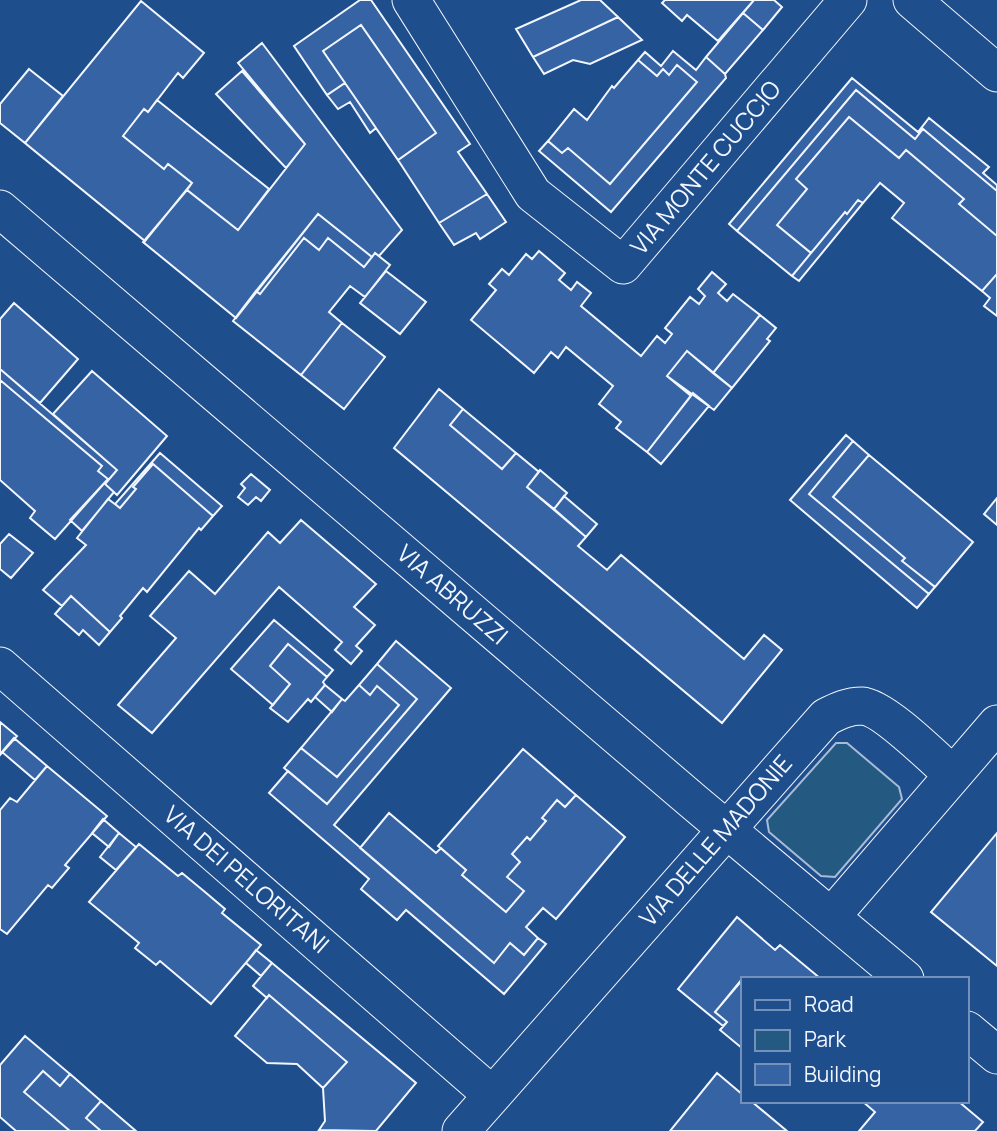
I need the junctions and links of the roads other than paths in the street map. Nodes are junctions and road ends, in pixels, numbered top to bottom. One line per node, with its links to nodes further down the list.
1 (411, 0): 2 (street, VIA MONTE CUCCIO)
2 (848, 0)
3 (912, 0): 4 (street)
4 (997, 73)
5 (0, 209): 9 (street, VIA ABRUZZI)
6 (0, 666): 14 (street, VIA DEI PELORITANI)
7 (997, 724): 8 (street)
8 (953, 775): 9 (street, VIA DELLE MADONIE); 10 (street)
9 (727, 830): 10 (street, VIA ABRUZZI); 14 (street, VIA DELLE MADONIE)
10 (831, 917): 11 (street, VIA ABRUZZI)
11 (903, 977)
12 (969, 1032): 13 (street)
13 (997, 1055)
14 (492, 1095): 15 (street, VIA DELLE MADONIE)
15 (461, 1131)

